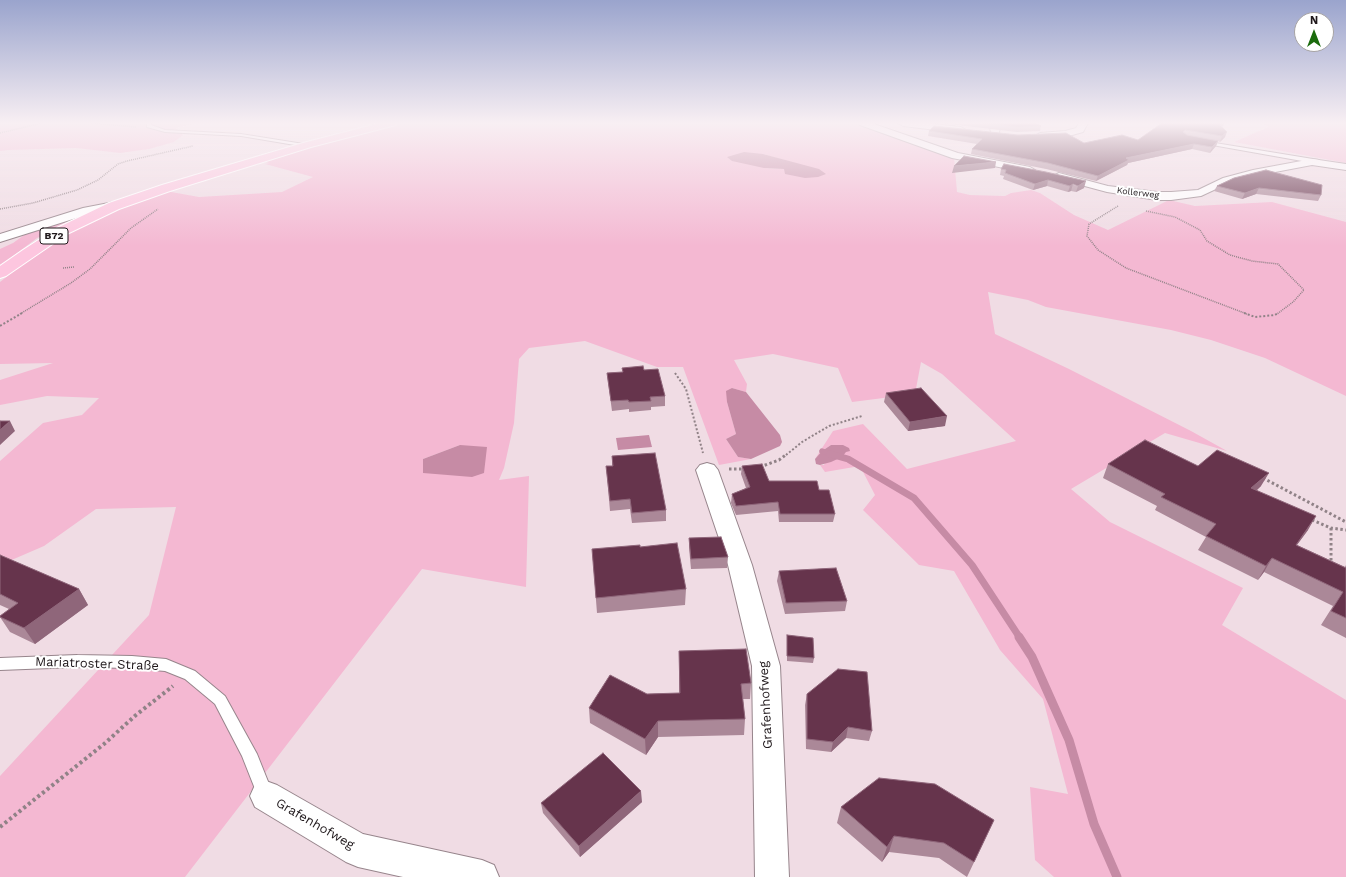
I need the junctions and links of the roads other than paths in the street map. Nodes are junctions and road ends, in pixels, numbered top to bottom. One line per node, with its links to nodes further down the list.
1 (245, 164): 6 (main road, B72)
2 (997, 164): 3 (street, Kollerweg)
3 (1302, 164)
4 (1328, 164): 5 (street, Kollerweg)
5 (1346, 168)
6 (114, 206): 7 (street); 8 (main road, B72)
7 (0, 238)
8 (0, 273)
9 (707, 470): 13 (street, Grafenhofweg)
10 (0, 664): 11 (lane, Mariatroster Straße)
11 (266, 796): 12 (street, Grafenhofweg)
12 (482, 877)
13 (772, 877)

